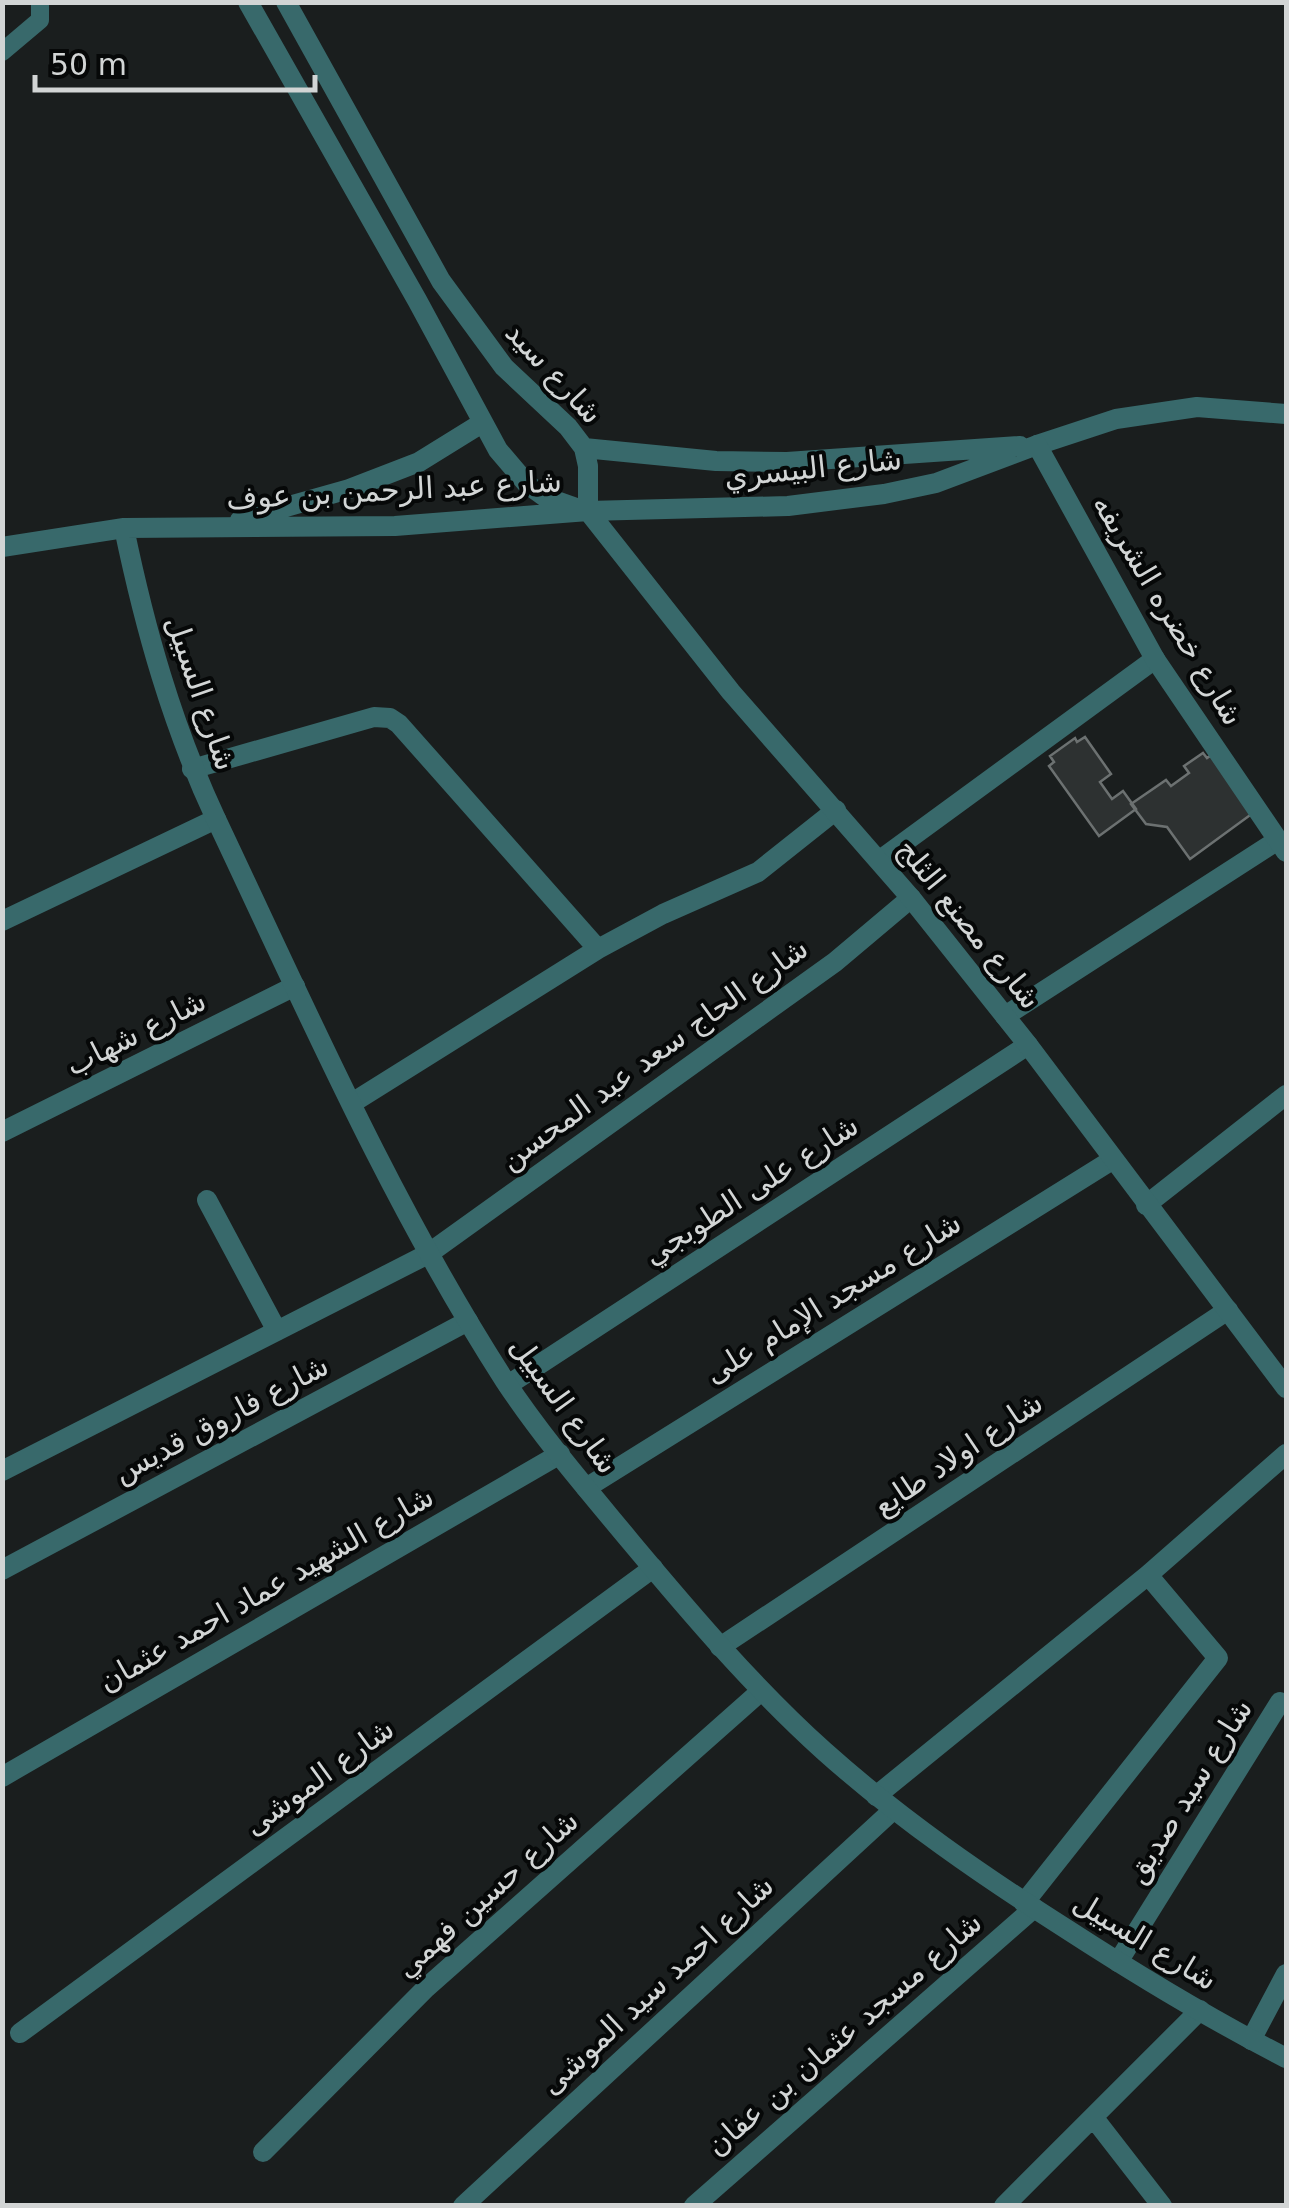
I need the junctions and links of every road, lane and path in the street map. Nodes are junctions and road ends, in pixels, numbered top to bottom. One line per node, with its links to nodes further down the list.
1 (40, 2): 4 (lane)
2 (248, 2): 6 (street)
3 (286, 2): 8 (street, شارع سيد)
4 (2, 52)
5 (1286, 414): 7 (street, شارع البيسري)
6 (482, 423): 9 (street); 11 (street, شارع عبد الرحمن بن عوف)
7 (1037, 445): 8 (street, شارع البيسري); 9 (street, شارع البيسري); 13 (street, شارع خضره الشريفه)
8 (584, 448): 9 (street, شارع سيد)
9 (588, 510): 11 (street, شارع عبد الرحمن بن عوف); 15 (street, شارع مصنع الثلج)
10 (124, 528): 11 (street, شارع عبد الرحمن بن عوف); 12 (street, شارع عبد الرحمن بن عوف); 14 (street, شارع السبيل)
11 (204, 528)
12 (2, 547)
13 (1155, 659): 17 (street, شارع خضره الشريفه); 18 (street)
14 (192, 769): 16 (street, شارع السبيل); 21 (street)
15 (836, 810): 18 (street, شارع مصنع الثلج); 21 (street)
16 (216, 819): 20 (street); 22 (street, شارع السبيل)
17 (1282, 846): 23 (street)
18 (880, 860): 19 (street, شارع مصنع الثلج)
19 (911, 898): 23 (street, شارع مصنع الثلج); 31 (street, شارع الحاج سعد عبد المحسن)
20 (2, 921)
21 (598, 949): 26 (street)
22 (295, 986): 26 (street, شارع السبيل); 27 (street, شارع شهاب)
23 (1004, 1016): 24 (street, شارع مصنع الثلج)
24 (1028, 1045): 28 (street, شارع مصنع الثلج); 35 (street, شارع على الطوبجي)
25 (1286, 1095): 30 (street)
26 (352, 1103): 31 (street, شارع السبيل)
27 (2, 1132)
28 (1112, 1160): 30 (street, شارع مصنع الثلج); 40 (street, شارع مسجد الإمام على)
29 (207, 1200): 34 (street)
30 (1146, 1205): 32 (street, شارع مصنع الثلج)
31 (428, 1254): 33 (street, شارع السبيل); 34 (street, شارع الحاج سعد عبد المحسن)
32 (1228, 1310): 36 (street, شارع مصنع الثلج); 44 (street, شارع اولاد طايع)
33 (468, 1321): 35 (street, شارع السبيل); 42 (street, شارع فاروق قديس)
34 (278, 1331): 39 (street, شارع الحاج سعد عبد المحسن)
35 (508, 1385): 37 (street, شارع السبيل)
36 (1286, 1388)
37 (560, 1454): 40 (street, شارع السبيل); 47 (street, شارع الشهيد عماد احمد عثمان)
38 (1286, 1454): 43 (street)
39 (2, 1471)
40 (586, 1488): 41 (street, شارع السبيل)
41 (653, 1568): 44 (street, شارع السبيل); 54 (street, شارع الموشى)
42 (2, 1570)
43 (1148, 1574): 48 (street); 50 (street, شارع مسجد عثمان بن عفان)
44 (720, 1647): 45 (street, شارع السبيل)
45 (761, 1691): 48 (street, شارع السبيل); 58 (street, شارع حسين فهمي)
46 (1280, 1702): 51 (street, شارع سيد صديق)
47 (2, 1776)
48 (876, 1796): 49 (street, شارع السبيل)
49 (893, 1810): 50 (street, شارع السبيل); 59 (street, شارع احمد سيد الموشى)
50 (1029, 1906): 51 (street, شارع السبيل); 60 (street, شارع مسجد عثمان بن عفان)
51 (1118, 1962): 53 (street, شارع السبيل)
52 (1286, 1974): 55 (street)
53 (1200, 2010): 55 (street, شارع السبيل); 57 (street)
54 (20, 2033)
55 (1250, 2040): 56 (street, شارع السبيل)
56 (1286, 2058)
57 (1093, 2117): 61 (street); 62 (street)
58 (263, 2152)
59 (462, 2206)
60 (694, 2206)
61 (1004, 2206)
62 (1162, 2206)

